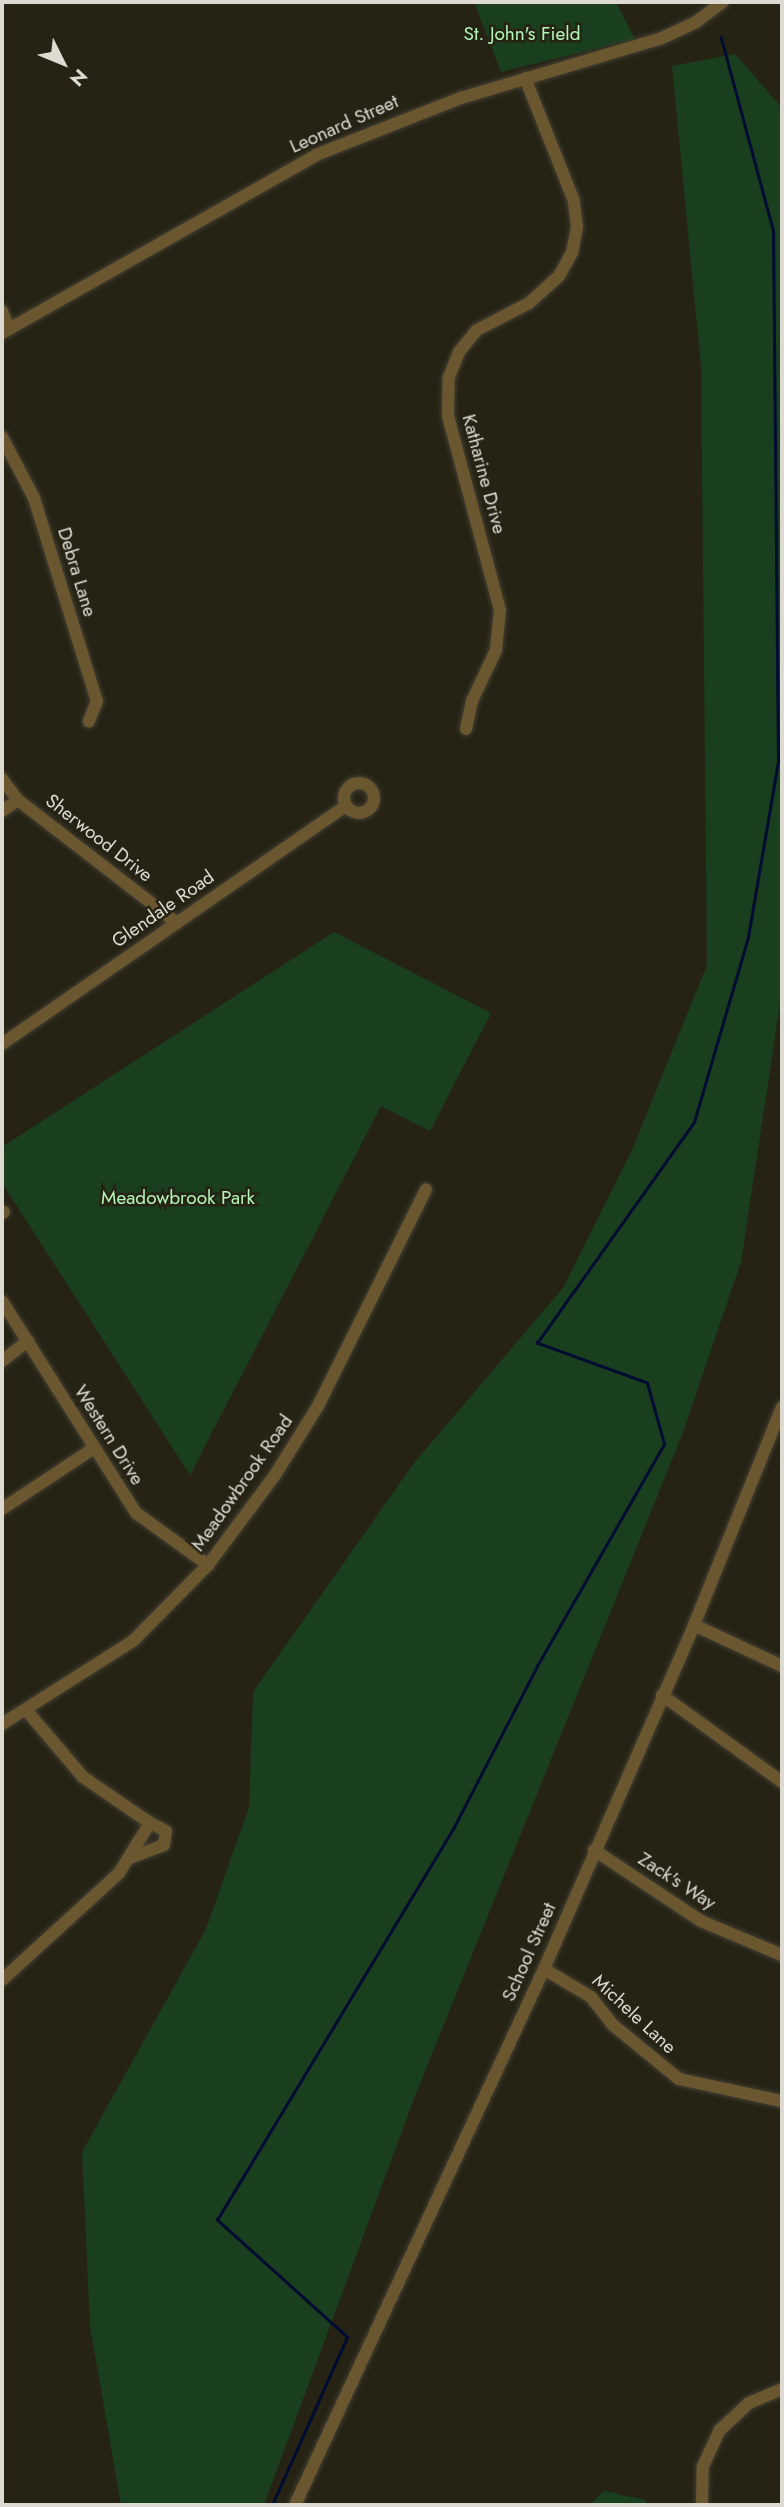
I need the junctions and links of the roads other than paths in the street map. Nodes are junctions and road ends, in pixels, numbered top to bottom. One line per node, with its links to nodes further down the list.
1 (723, 2): 2 (street, Leonard Street)
2 (525, 78): 4 (street, Leonard Street); 7 (street, Katharine Drive)
3 (2, 311): 4 (street)
4 (5, 331)
5 (2, 437): 6 (street, Debra Lane)
6 (89, 721)
7 (466, 729)
8 (2, 779): 9 (street, Sherwood Drive)
9 (18, 800): 11 (street); 12 (street, Sherwood Drive)
10 (346, 806): 12 (street, Glendale Road)
11 (2, 811)
12 (177, 923): 13 (street, Glendale Road)
13 (2, 1044)
14 (426, 1189): 21 (street, Meadowbrook Road)
15 (2, 1301): 16 (street, Western Drive)
16 (28, 1341): 17 (street); 19 (street, Western Drive)
17 (2, 1361)
18 (782, 1410): 22 (street, School Street)
19 (94, 1448): 20 (street); 21 (street, Western Drive)
20 (2, 1509)
21 (208, 1565): 25 (street, Meadowbrook Road)
22 (694, 1625): 23 (street); 24 (street, School Street)
23 (782, 1666)
24 (662, 1695): 27 (street); 29 (street, School Street)
25 (26, 1710): 26 (street, Meadowbrook Road); 28 (street)
26 (2, 1724)
27 (782, 1782)
28 (150, 1823): 30 (street); 30 (street)
29 (594, 1850): 31 (street, Zack's Way); 32 (street, School Street)
30 (130, 1858): 33 (street)
31 (782, 1955)
32 (544, 1969): 34 (street, Michele Lane); 36 (street, School Street)
33 (2, 1980)
34 (782, 2101)
35 (782, 2389): 37 (street)
36 (295, 2505)
37 (702, 2505)

